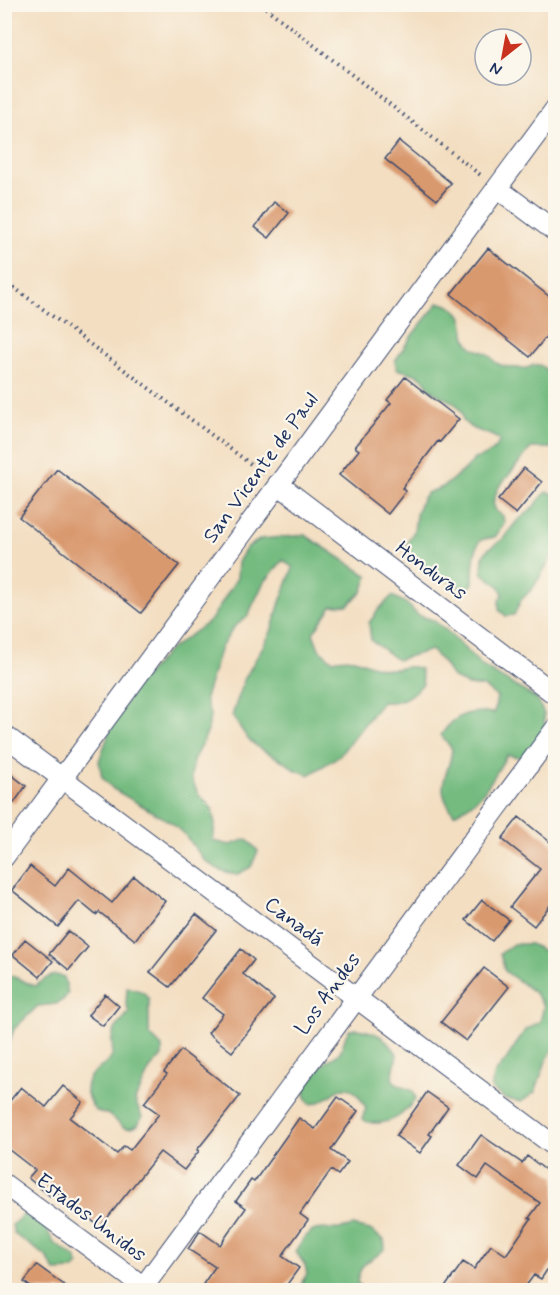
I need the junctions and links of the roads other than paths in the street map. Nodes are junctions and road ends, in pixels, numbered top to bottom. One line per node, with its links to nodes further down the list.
1 (555, 108): 2 (street, San Vicente de Paul)
2 (497, 188): 3 (street); 4 (street, San Vicente de Paul)
3 (555, 232)
4 (278, 484): 5 (street, Honduras); 8 (street, San Vicente de Paul)
5 (555, 695)
6 (555, 728): 10 (street, Los Andes)
7 (4, 735): 8 (street, Canadá)
8 (62, 779): 9 (street, San Vicente de Paul); 10 (street, Canadá)
9 (4, 857)
10 (355, 998): 11 (street, Canadá); 13 (street, Los Andes)
11 (555, 1147)
12 (4, 1184): 13 (street, Estados Unidos)
13 (144, 1289)

